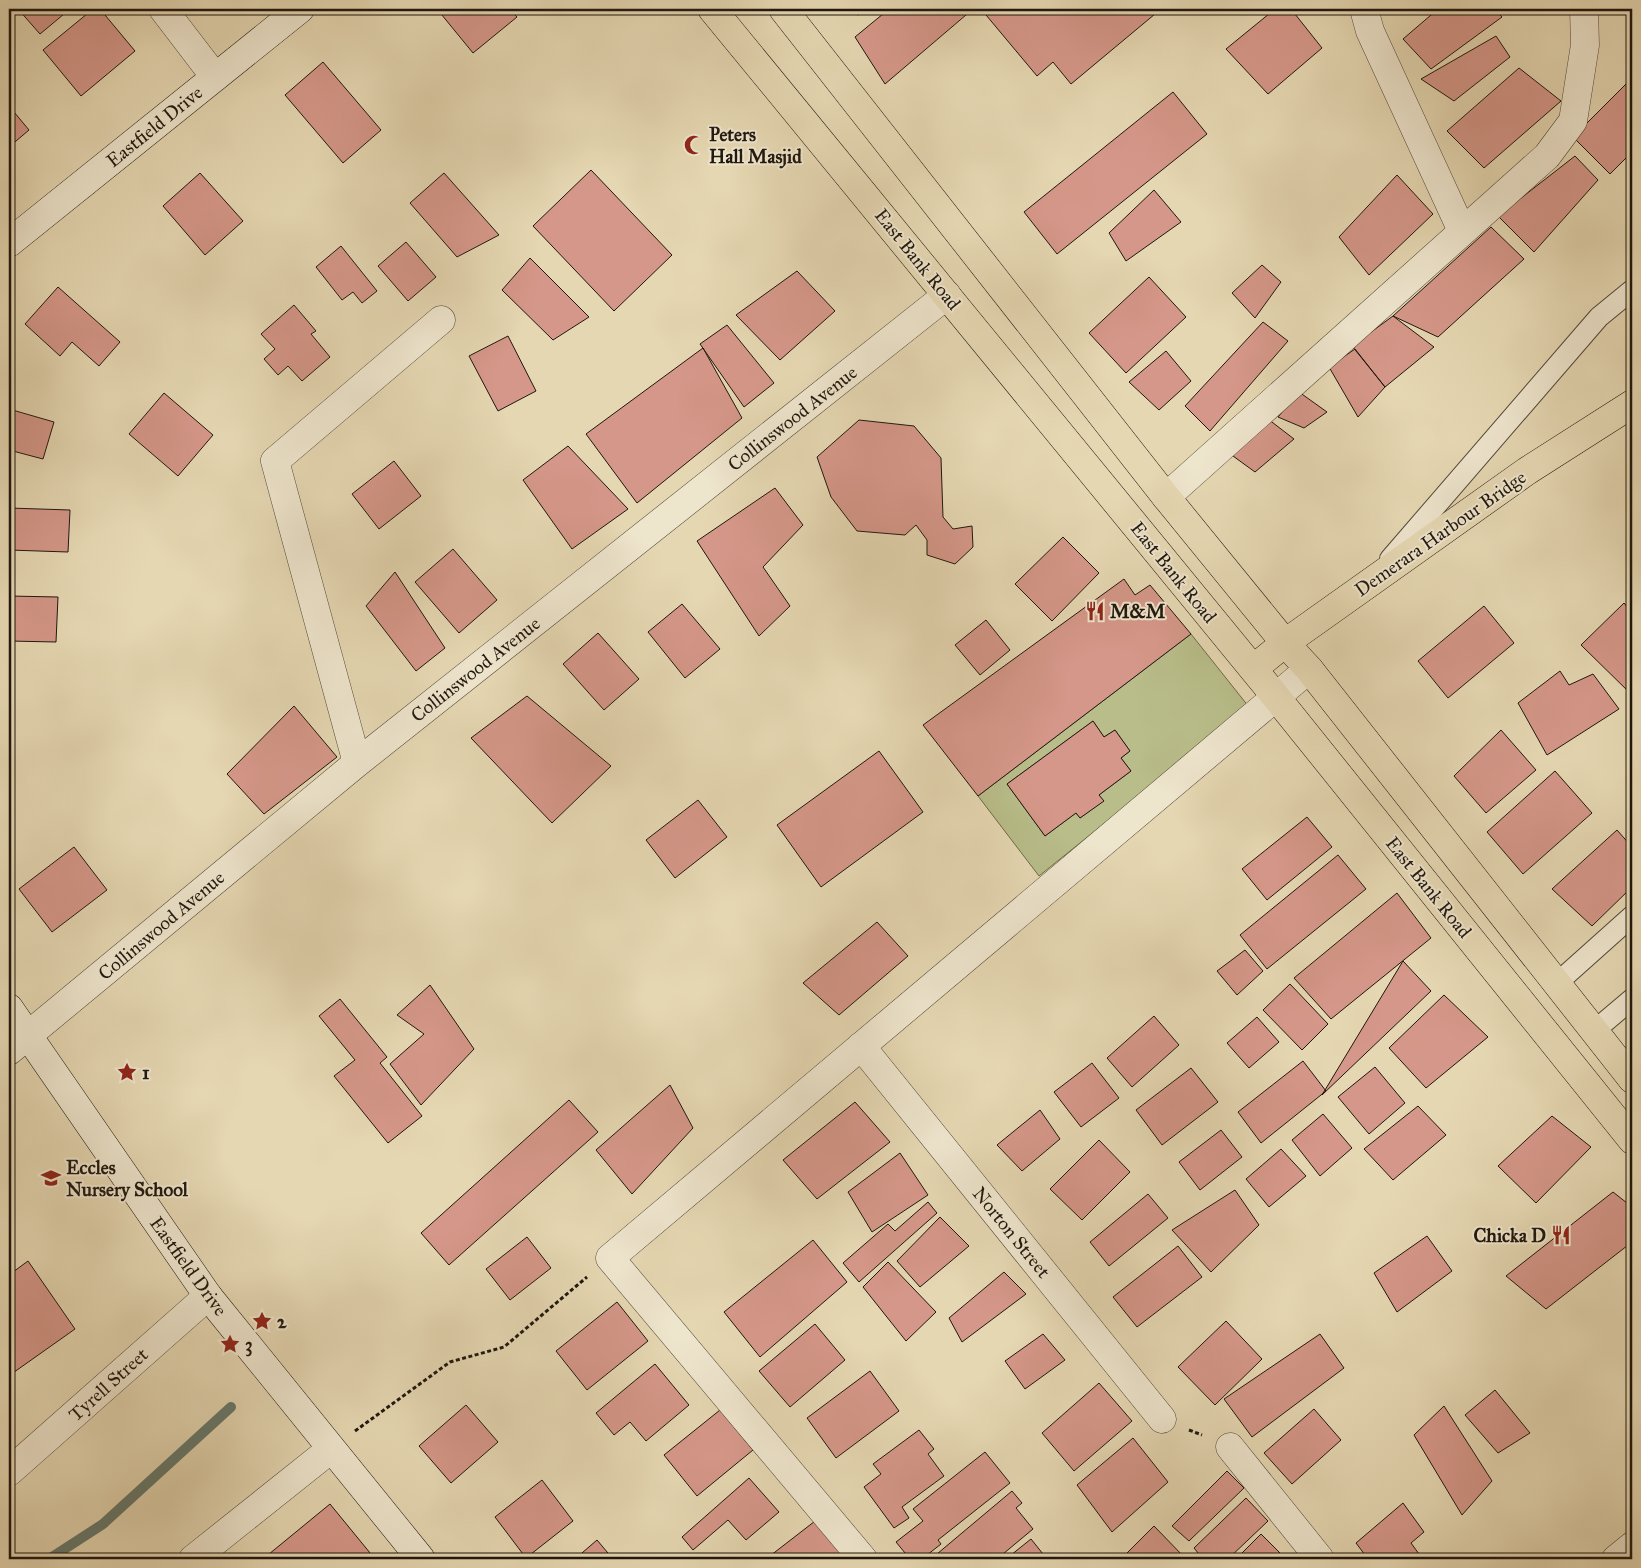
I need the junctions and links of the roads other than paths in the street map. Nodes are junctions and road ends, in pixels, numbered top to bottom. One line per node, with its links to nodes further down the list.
1 (163, 9): 7 (street)
2 (300, 9): 7 (street, Eastfield Drive)
3 (712, 9): 11 (main road, East Bank Road)
4 (783, 9): 14 (main road, East Bank Road)
5 (1364, 9): 8 (street)
6 (1584, 9): 8 (street)
7 (215, 77): 9 (street, Eastfield Drive)
8 (1462, 231): 14 (street)
9 (9, 243)
10 (1632, 290): 15 (lane)
11 (947, 295): 17 (main road, East Bank Road); 20 (street, Collinswood Avenue)
12 (441, 320): 20 (street)
13 (1632, 404): 15 (main road, Demerara Harbour Bridge)
14 (1166, 497): 16 (main road, East Bank Road)
15 (1373, 580): 16 (main road, Demerara Harbour Bridge)
16 (1285, 643): 17 (main road, Demerara Harbour Bridge); 18 (main road, East Bank Road)
17 (1253, 669): 19 (main road, East Bank Road)
18 (1309, 669): 19 (street); 22 (main road, East Bank Road)
19 (1276, 697): 27 (street); 29 (main road, East Bank Road)
20 (357, 763): 26 (street, Collinswood Avenue)
21 (1632, 916): 22 (lane)
22 (1556, 984): 25 (main road, East Bank Road)
23 (1632, 999): 25 (lane)
24 (9, 1008): 26 (street, Eastfield Drive)
25 (1594, 1031): 28 (main road, East Bank Road)
26 (18, 1044): 30 (street, Eastfield Drive)
27 (862, 1046): 31 (street, Norton Street); 38 (street)
28 (1632, 1079)
29 (1632, 1140)
30 (208, 1296): 33 (street, Eastfield Drive); 34 (street, Tyrell Street)
31 (1162, 1419)
32 (1230, 1447): 39 (street)
33 (330, 1449): 36 (street); 37 (street, Eastfield Drive)
34 (9, 1472)
35 (1632, 1546): 40 (street)
36 (193, 1559)
37 (421, 1559)
38 (863, 1559)
39 (1320, 1559)
40 (1616, 1559)

